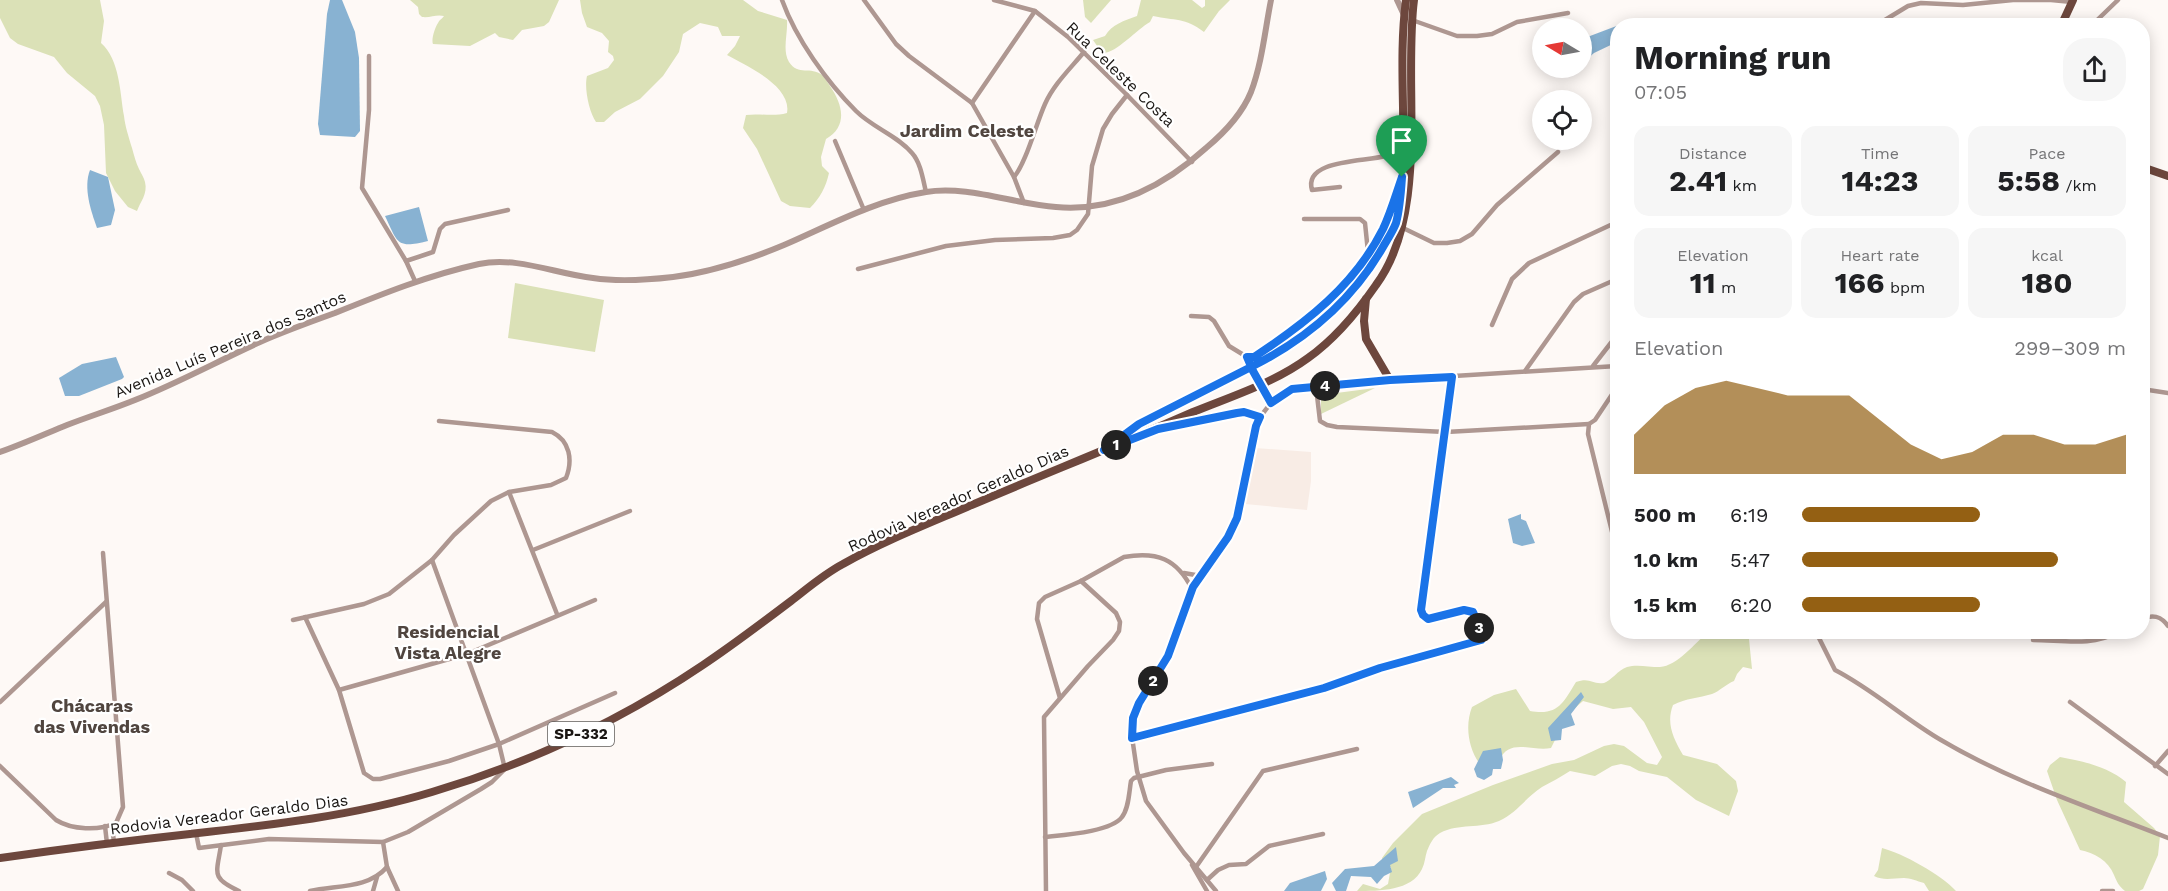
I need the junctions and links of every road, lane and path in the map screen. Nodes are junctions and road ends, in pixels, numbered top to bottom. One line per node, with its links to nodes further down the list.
1 (782, 0): 32 (street)
2 (864, 0): 22 (street)
3 (994, 0): 12 (street, Rua Celeste Costa)
4 (1271, 0): 26 (street, Avenida Luís Pereira dos Santos)
5 (1397, 0): 14 (street)
6 (1406, 0): 14 (main road, Rodovia Vereador Geraldo Dias / SP-332)
7 (1414, 0): 18 (main road, Rodovia Vereador Geraldo Dias / SP-332)
8 (1971, 0): 11 (street)
9 (2118, 0): 17 (street)
10 (2073, 1): 11 (street); 16 (main road)
11 (1963, 5): 15 (street)
12 (1035, 11): 19 (street, Rua Celeste Costa); 22 (street)
13 (1568, 13): 18 (street)
14 (1404, 15): 24 (main road, Rodovia Vereador Geraldo Dias / SP-332)
15 (1888, 18)
16 (2065, 18)
17 (2099, 18)
18 (1412, 20): 39 (main road, Rodovia Vereador Geraldo Dias / SP-332)
19 (1084, 52): 21 (street, Rua Celeste Costa); 29 (street)
20 (369, 56): 41 (street)
21 (1127, 94): 26 (street, Rua Celeste Costa); 34 (street)
22 (972, 103): 29 (street)
23 (835, 141): 36 (street)
24 (1402, 147): 30 (main road, Rodovia Vereador Geraldo Dias / SP-332); 31 (street)
25 (1558, 152): 39 (street)
26 (1192, 162): 34 (street, Avenida Luís Pereira dos Santos)
27 (2150, 170): 28 (main road)
28 (2168, 176)
29 (1014, 177): 33 (street)
30 (1402, 177): 39 (main road, Rodovia Vereador Geraldo Dias / SP-332); 40 (street)
31 (1340, 187)
32 (926, 192): 33 (street, Avenida Luís Pereira dos Santos); 36 (street, Avenida Luís Pereira dos Santos)
33 (1024, 203): 34 (street, Avenida Luís Pereira dos Santos)
34 (1089, 208): 42 (street)
35 (508, 210): 41 (street)
36 (864, 210): 43 (street, Avenida Luís Pereira dos Santos)
37 (1304, 219): 40 (street)
38 (1610, 225): 47 (street)
39 (1398, 226): 45 (main road, Rodovia Vereador Geraldo Dias / SP-332); 52 (main road)
40 (1368, 252): 49 (street)
41 (406, 261): 43 (street)
42 (858, 270)
43 (415, 281): 67 (street, Avenida Luís Pereira dos Santos)
44 (1610, 282): 53 (street)
45 (1368, 295): 55 (main road); 64 (main road, Rodovia Vereador Geraldo Dias / SP-332)
46 (1191, 316): 49 (street)
47 (1492, 325)
48 (1610, 344): 50 (street)
49 (1247, 357): 52 (street)
50 (1593, 366): 51 (street); 53 (street)
51 (1610, 366)
52 (1252, 369): 60 (street, bridge); 66 (main road)
53 (1525, 370): 54 (street)
54 (1452, 377): 55 (street); 65 (street)
55 (1390, 380): 56 (street)
56 (1316, 387): 60 (street); 65 (street)
57 (2150, 390): 58 (street)
58 (2168, 393)
59 (1610, 398): 63 (street)
60 (1271, 403): 61 (street)
61 (1260, 417): 64 (main road); 75 (street)
62 (439, 421): 68 (street)
63 (1589, 424): 65 (street); 70 (street)
64 (1158, 429): 66 (main road, Rodovia Vereador Geraldo Dias / SP-332)
65 (1446, 432): 94 (street)
66 (1104, 450): 101 (main road, Rodovia Vereador Geraldo Dias / SP-332)
67 (0, 452)
68 (510, 492): 71 (street); 73 (street)
69 (630, 511): 71 (street)
70 (1610, 524)
71 (533, 550): 80 (street)
72 (103, 553): 79 (street)
73 (432, 560): 82 (street); 88 (street)
74 (1184, 573): 75 (street); 76 (street); 77 (street)
75 (1201, 576): 77 (street)
76 (1081, 580): 91 (street); 91 (street)
77 (1192, 589): 94 (street)
78 (595, 600): 80 (street)
79 (106, 602): 92 (street); 104 (street)
80 (557, 615): 88 (street)
81 (2150, 615): 84 (street)
82 (305, 617): 83 (street); 89 (street)
83 (293, 620)
84 (2168, 626)
85 (1820, 639): 108 (street)
86 (2103, 639): 87 (street)
87 (2033, 640)
88 (467, 654): 89 (street); 95 (street)
89 (339, 690): 95 (street)
90 (615, 693): 95 (street)
91 (1060, 698): 107 (street)
92 (0, 702)
93 (2070, 702): 100 (street)
94 (1132, 738): 103 (street)
95 (499, 744): 101 (street)
96 (1357, 749): 114 (street)
97 (2168, 751): 100 (street)
98 (1212, 764): 103 (street)
99 (0, 766): 104 (street)
100 (2155, 766): 102 (street)
101 (505, 769): 105 (main road, Rodovia Vereador Geraldo Dias / SP-332); 109 (street)
102 (2168, 774)
103 (1138, 777): 107 (street); 114 (street)
104 (108, 826): 110 (street)
105 (196, 833): 110 (main road, Rodovia Vereador Geraldo Dias / SP-332); 111 (street)
106 (1323, 834): 117 (street)
107 (1045, 837): 123 (street)
108 (2168, 838)
109 (383, 842): 111 (street); 113 (street)
110 (110, 843): 112 (main road, Rodovia Vereador Geraldo Dias / SP-332)
111 (221, 845): 119 (street)
112 (0, 858)
113 (387, 867): 116 (street); 122 (street)
114 (1195, 868): 117 (street); 124 (street)
115 (169, 873): 118 (street)
116 (377, 877): 120 (street); 121 (street)
117 (1207, 880): 125 (street)
118 (194, 891)
119 (238, 891)
120 (310, 891)
121 (373, 891)
122 (398, 891)
123 (1046, 891)
124 (1207, 891)
125 (1216, 891)
126 (2102, 891): 127 (street)
127 (2113, 891)

